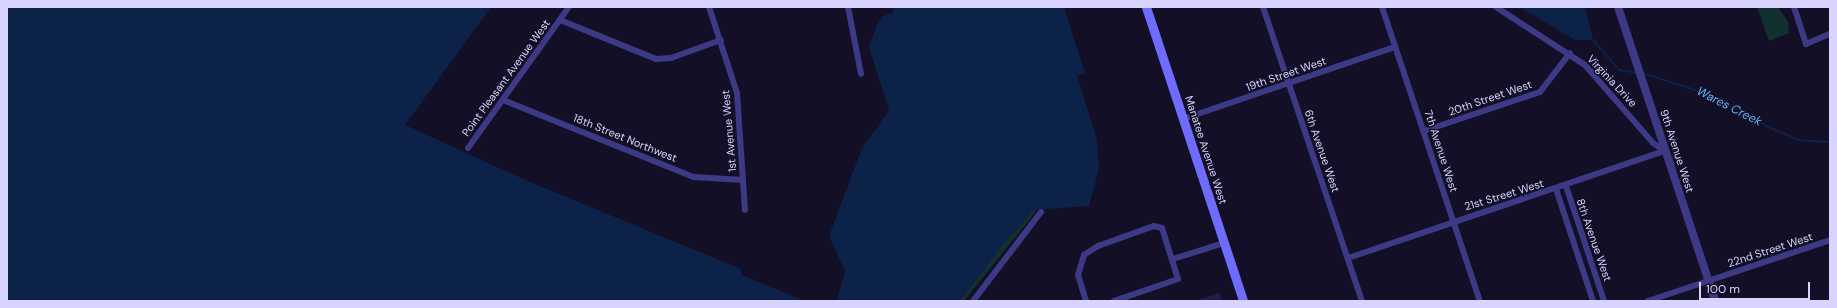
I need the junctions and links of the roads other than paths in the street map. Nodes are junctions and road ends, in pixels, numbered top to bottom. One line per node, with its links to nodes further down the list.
1 (568, 7): 10 (street, Point Pleasant Avenue West)
2 (709, 7): 12 (street, 1st Avenue West)
3 (848, 7): 15 (street)
4 (1146, 7): 18 (main road, Manatee Avenue West)
5 (1263, 7): 16 (street, 6th Avenue West)
6 (1382, 7): 13 (street, 7th Avenue West)
7 (1496, 7): 14 (street, Virginia Drive)
8 (1618, 7): 21 (street, 9th Avenue West)
9 (1794, 7): 11 (street)
10 (560, 20): 12 (street); 17 (street, Point Pleasant Avenue West)
11 (1830, 34)
12 (721, 40): 22 (street, 1st Avenue West)
13 (1395, 47): 16 (street, 19th Street West); 19 (street, 7th Avenue West)
14 (1570, 53): 19 (street, 20th Street West); 21 (street, Virginia Drive)
15 (861, 74)
16 (1289, 84): 18 (street, 19th Street West); 31 (street, 6th Avenue West)
17 (503, 100): 20 (street, Point Pleasant Avenue West); 22 (street, 18th Street Northwest)
18 (1183, 119): 29 (main road, Manatee Avenue West)
19 (1424, 131): 27 (street, 7th Avenue West)
20 (468, 148)
21 (1665, 151): 23 (street, 21st Street West); 32 (street, 9th Avenue West)
22 (743, 180): 25 (street, 1st Avenue West)
23 (1566, 186): 24 (street, 21st Street West); 40 (street, 8th Avenue West)
24 (1556, 189): 27 (street, 21st Street West); 39 (street, 8th Avenue West)
25 (745, 210)
26 (1041, 212): 33 (street)
27 (1453, 222): 31 (street, 21st Street West); 38 (street, 7th Avenue West)
28 (1830, 240): 32 (street, 22nd Street West)
29 (1224, 243): 30 (street); 36 (main road, Manatee Avenue West)
30 (1173, 258): 34 (street); 35 (street)
31 (1348, 258): 37 (street, 6th Avenue West)
32 (1708, 281): 41 (street, 22nd Street West); 42 (street, 9th Avenue West)
33 (973, 301)
34 (1086, 301)
35 (1114, 301)
36 (1243, 301)
37 (1362, 301)
38 (1480, 301)
39 (1593, 301)
40 (1604, 301)
41 (1648, 301)
42 (1715, 301)

